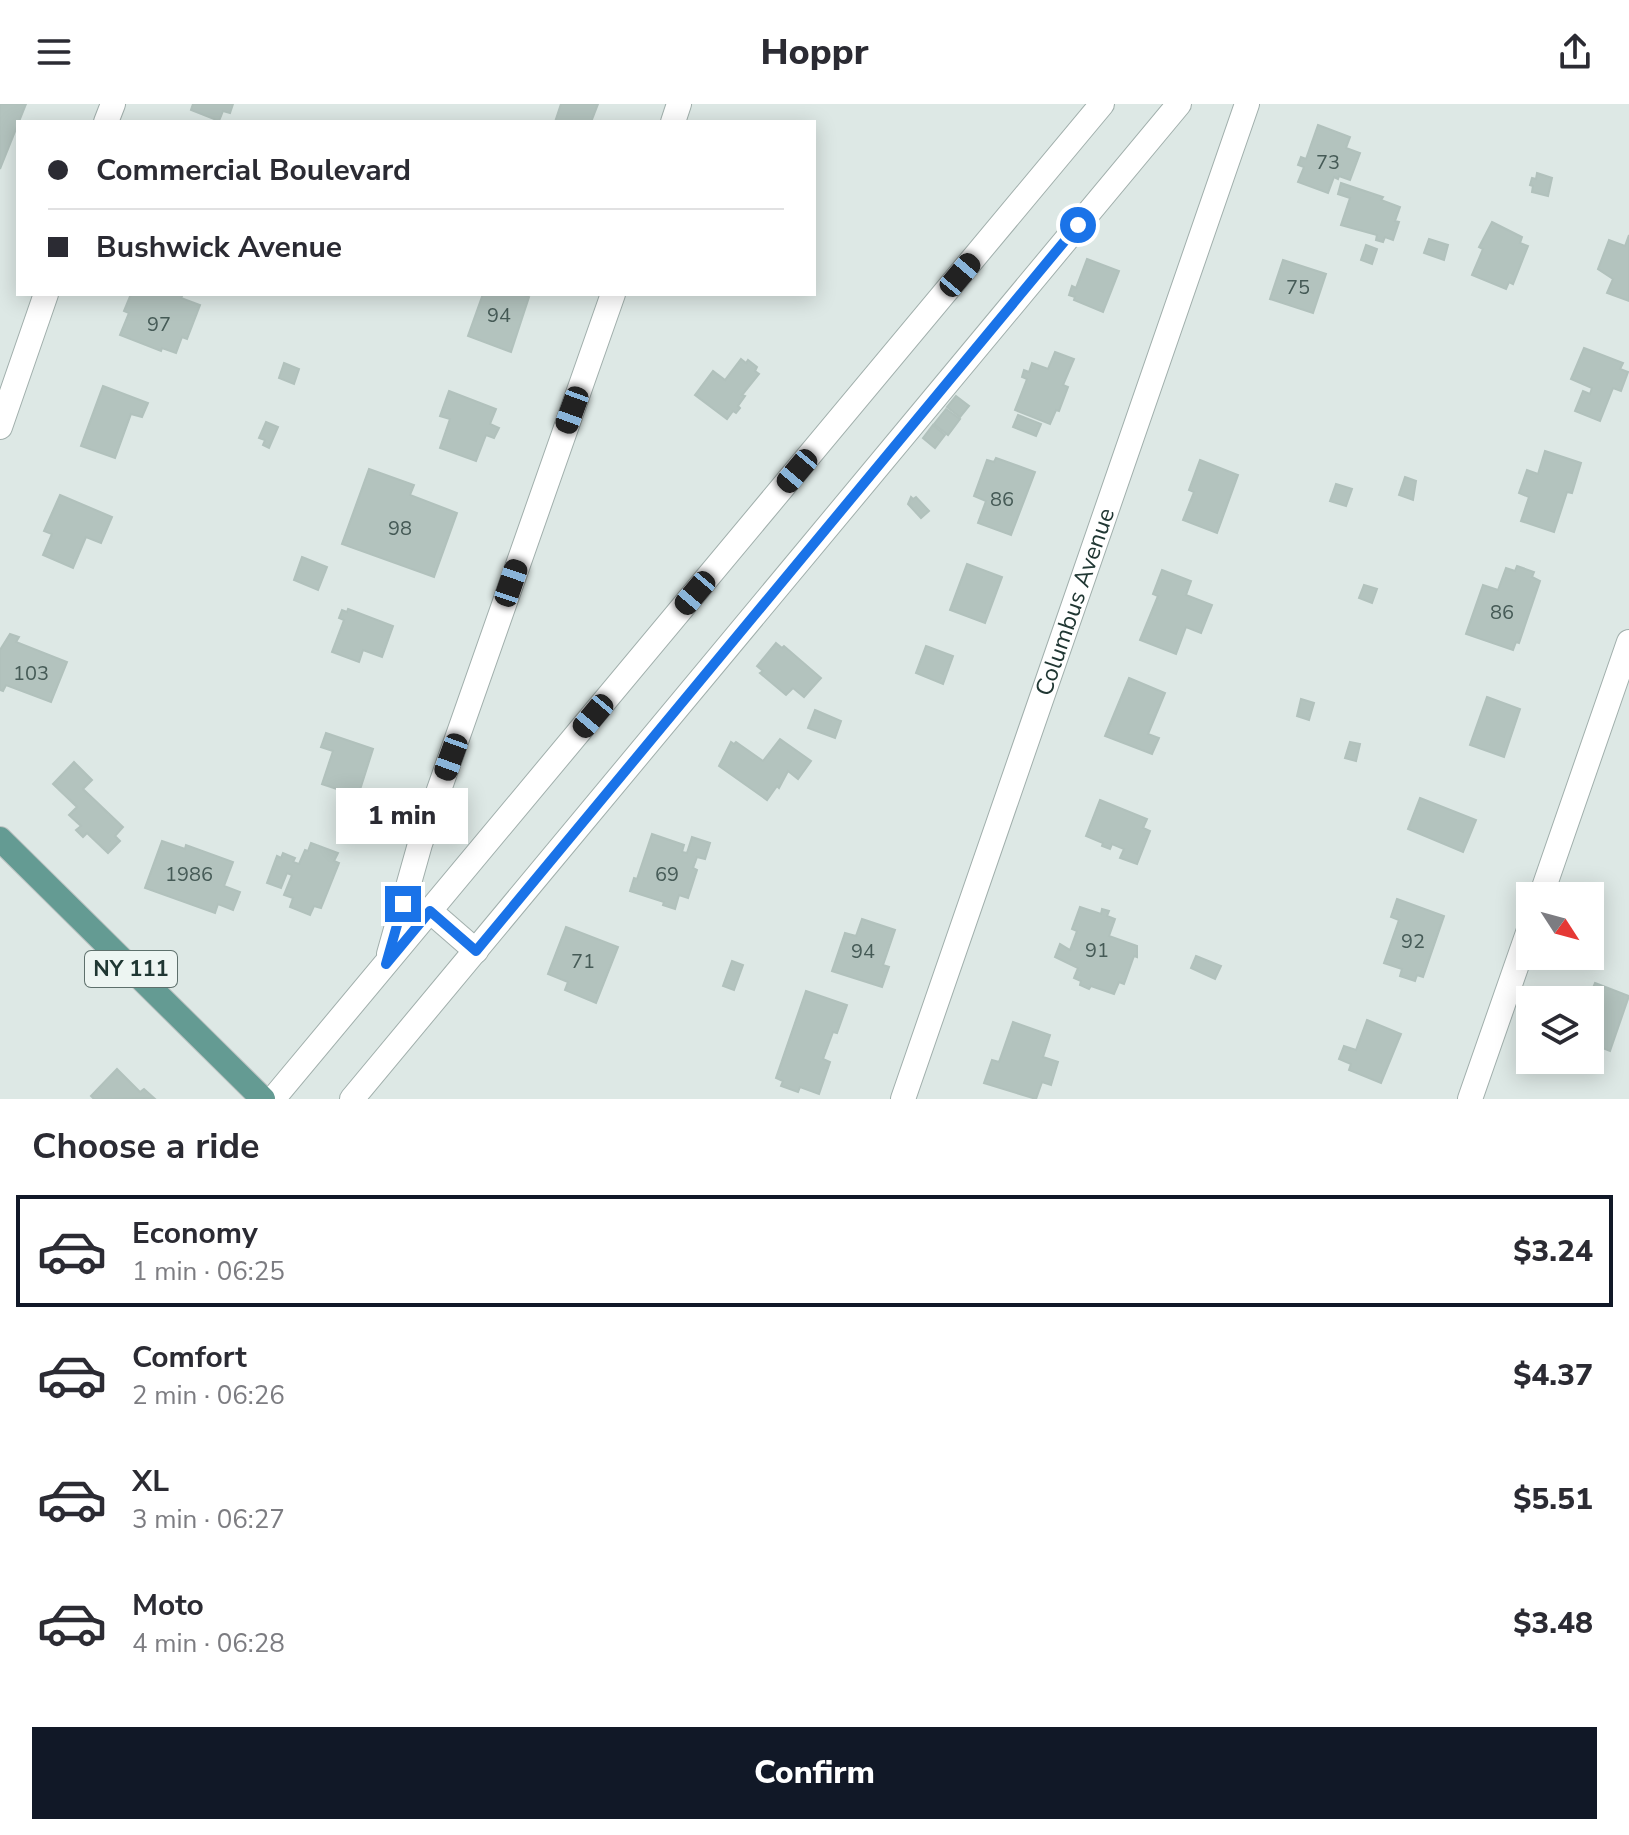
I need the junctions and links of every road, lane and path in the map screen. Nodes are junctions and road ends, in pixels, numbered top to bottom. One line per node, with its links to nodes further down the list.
1 (1102, 104): 10 (street)
2 (1179, 104): 11 (street)
3 (1247, 104): 17 (street, Columbus Avenue)
4 (45, 296): 6 (street)
5 (612, 296): 12 (street)
6 (0, 427)
7 (1629, 642): 9 (street)
8 (0, 839): 14 (main road, NY 111)
9 (1546, 882)
10 (430, 911): 11 (street); 12 (street)
11 (476, 951): 16 (street)
12 (386, 964): 15 (street)
13 (1516, 967): 18 (street)
14 (263, 1099)
15 (273, 1099)
16 (352, 1099)
17 (903, 1099)
18 (1470, 1099)

